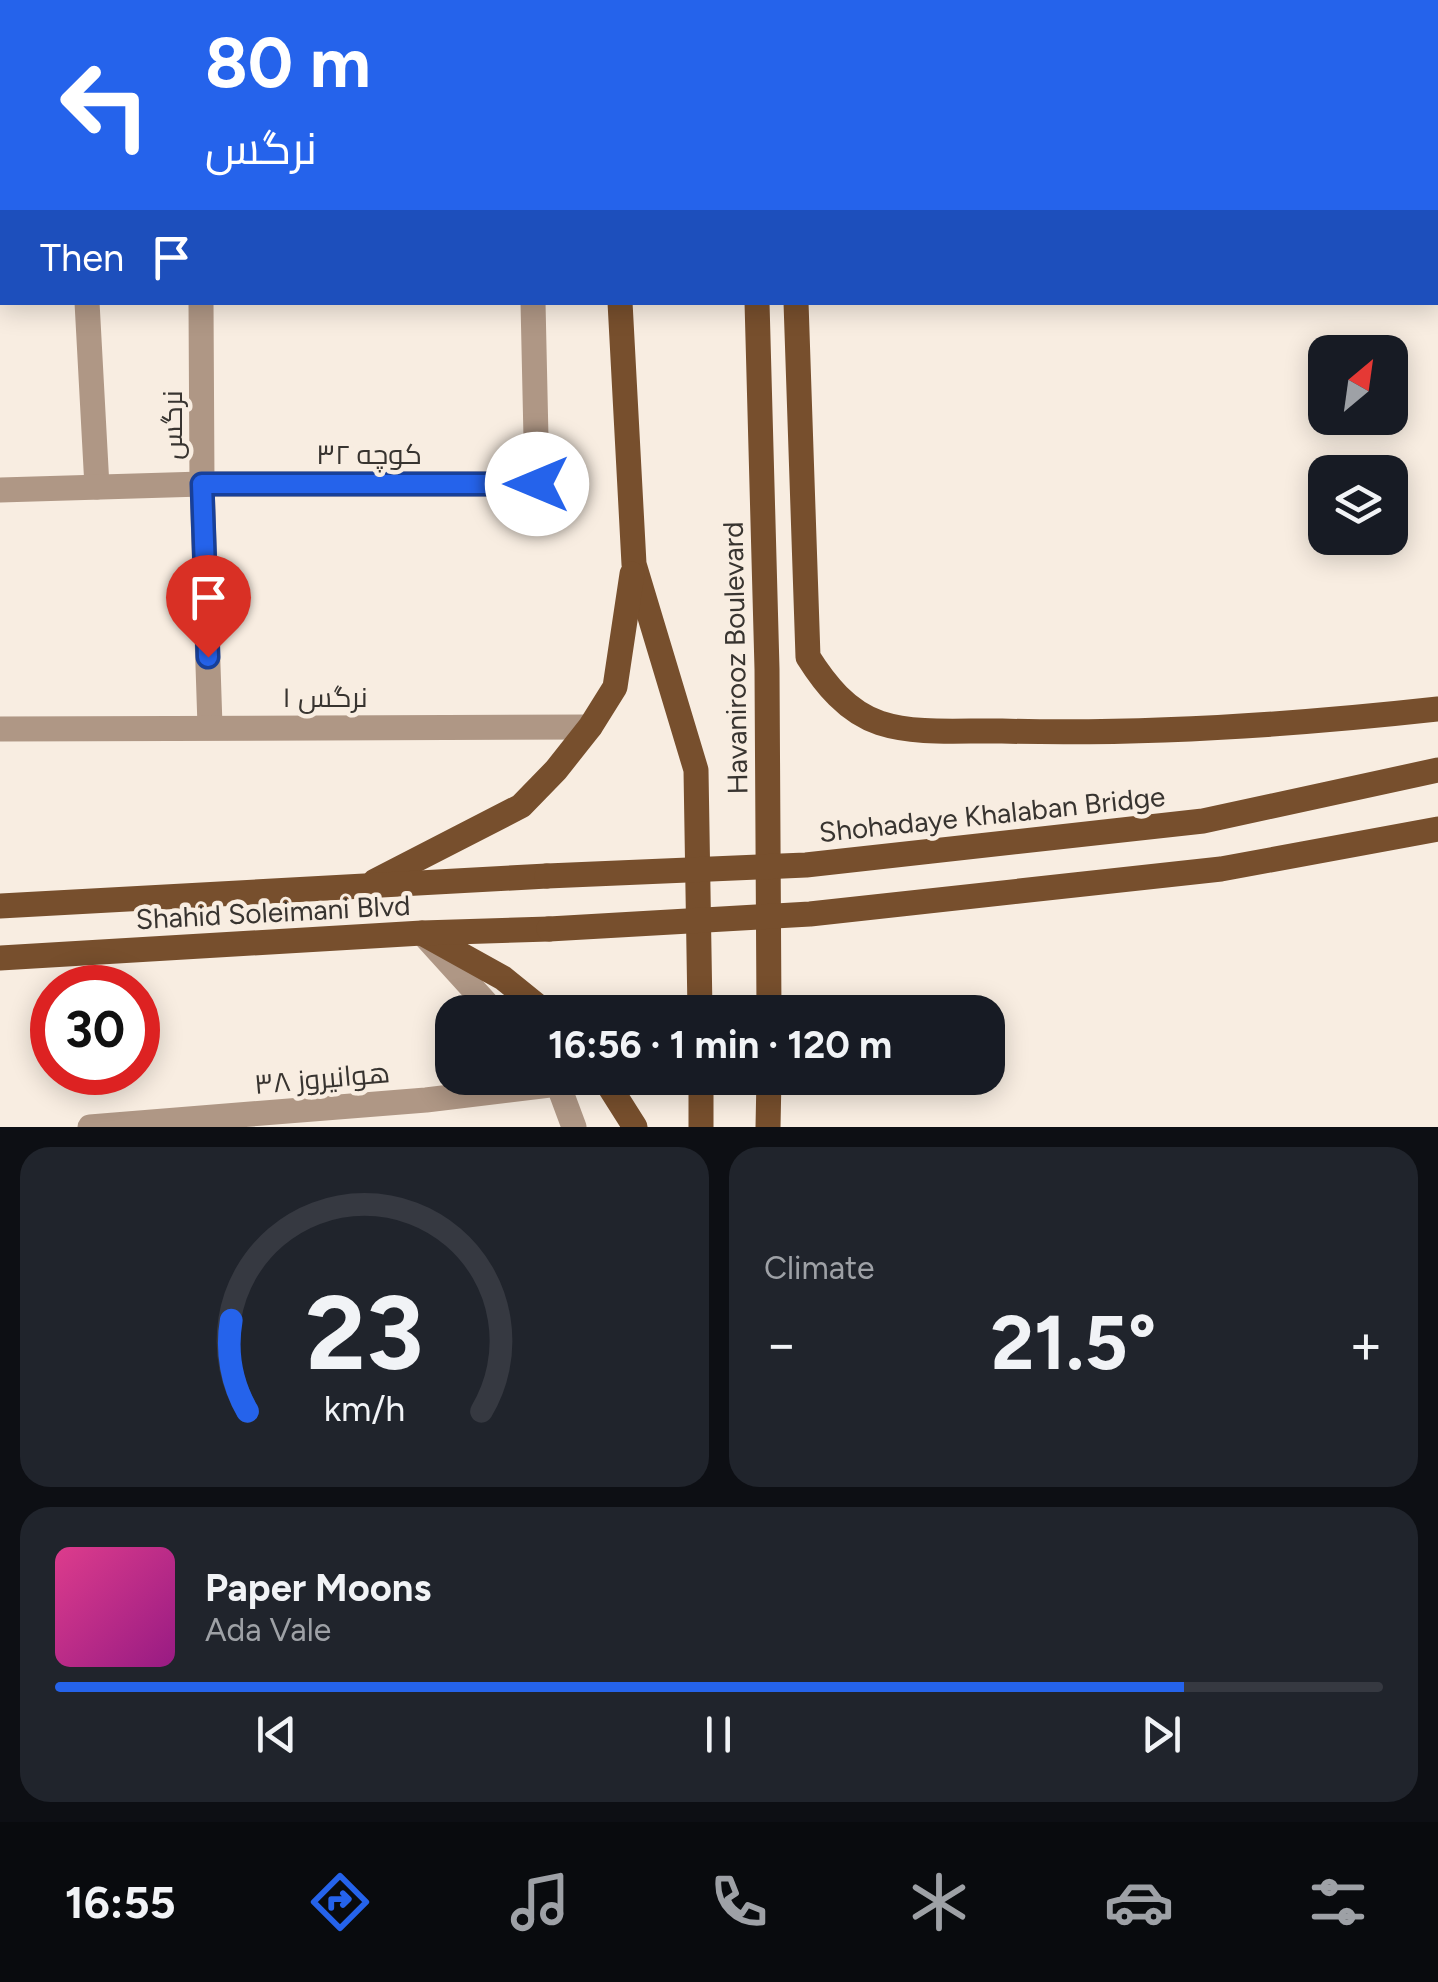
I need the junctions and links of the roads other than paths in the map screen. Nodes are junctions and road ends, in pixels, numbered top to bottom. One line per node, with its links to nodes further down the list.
1 (87, 305): 8 (street)
2 (201, 305): 7 (street, نرگس)
3 (533, 305): 7 (street, کوچه ۳۲)
4 (620, 305): 10 (main road, Havanirooz Boulevard)
5 (757, 305): 25 (main road, Havanirooz Boulevard)
6 (796, 305): 11 (main road)
7 (202, 484): 8 (street, کوچه ۳۲); 12 (street, نرگس)
8 (97, 487): 9 (street, کوچه ۳۲)
9 (0, 490)
10 (634, 564): 13 (main road); 24 (main road, Havanirooz Boulevard)
11 (1438, 709)
12 (210, 726): 13 (street, نرگس ۱); 14 (street, نرگس ۱)
13 (590, 727): 18 (main road)
14 (0, 729)
15 (1438, 770): 17 (main road, Shohadaye Khalaban Bridge, bridge)
16 (1438, 829): 20 (main road, Shahid Soleimani Blvd, bridge)
17 (547, 876): 18 (main road, Shahid Soleimani Blvd)
18 (367, 885): 19 (main road, Shahid Soleimani Blvd)
19 (0, 906)
20 (422, 933): 21 (main road, Shahid Soleimani Blvd); 22 (street); 23 (main road)
21 (0, 958)
22 (479, 995)
23 (524, 995)
24 (700, 995)
25 (769, 995)
26 (460, 1095): 31 (street, هوانیروز ۳۸)
27 (561, 1095): 32 (street)
28 (615, 1095): 33 (main road)
29 (701, 1095): 34 (main road)
30 (768, 1095): 35 (main road)
31 (90, 1127)
32 (574, 1127)
33 (635, 1127)
34 (702, 1127)
35 (768, 1127)

